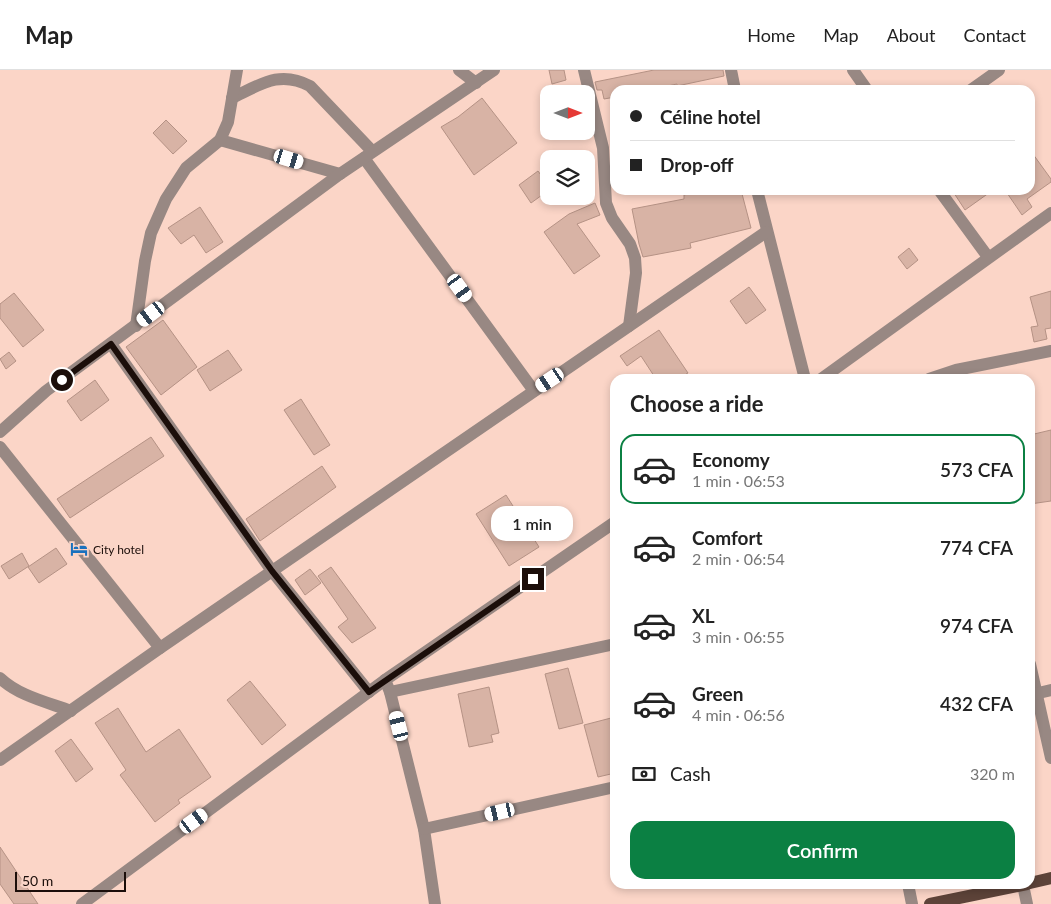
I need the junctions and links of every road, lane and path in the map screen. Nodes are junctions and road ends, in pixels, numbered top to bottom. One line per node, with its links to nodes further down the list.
1 (237, 70): 12 (street)
2 (459, 70): 8 (street)
3 (494, 70): 8 (street)
4 (584, 70): 22 (street)
5 (730, 70): 9 (street)
6 (853, 70): 10 (street)
7 (999, 70): 11 (street)
8 (476, 83): 14 (street)
9 (734, 85)
10 (864, 85)
11 (979, 85)
12 (232, 98): 13 (street); 14 (street)
13 (220, 140): 15 (street); 21 (street)
14 (368, 154): 15 (street); 28 (street)
15 (340, 174): 21 (street)
16 (758, 195): 19 (street)
17 (943, 195): 20 (street)
18 (1051, 212): 20 (street)
19 (766, 232): 22 (street); 25 (street)
20 (988, 257): 26 (street)
21 (136, 326): 23 (street)
22 (629, 326): 28 (street)
23 (111, 344): 29 (street); 32 (street)
24 (1051, 350): 27 (street)
25 (804, 374)
26 (827, 374)
27 (958, 374)
28 (534, 391): 32 (street)
29 (0, 432)
30 (0, 447): 34 (street)
31 (610, 525): 36 (street)
32 (272, 571): 34 (street); 38 (street)
33 (610, 645): 39 (street)
34 (160, 648): 42 (street)
35 (0, 678): 42 (street)
36 (385, 680): 38 (street); 39 (street)
37 (1051, 690): 40 (street)
38 (369, 692): 52 (street)
39 (390, 692): 46 (street)
40 (1035, 694)
41 (1035, 698): 43 (street)
42 (71, 711): 44 (street)
43 (1051, 758)
44 (0, 760)
45 (610, 788): 46 (street)
46 (424, 829): 53 (street)
47 (1051, 878): 48 (main road)
48 (1035, 882)
49 (909, 889): 54 (street)
50 (1003, 889): 55 (main road)
51 (1027, 889): 56 (street)
52 (82, 904)
53 (435, 904)
54 (912, 904)
55 (930, 904)
56 (1027, 904)

